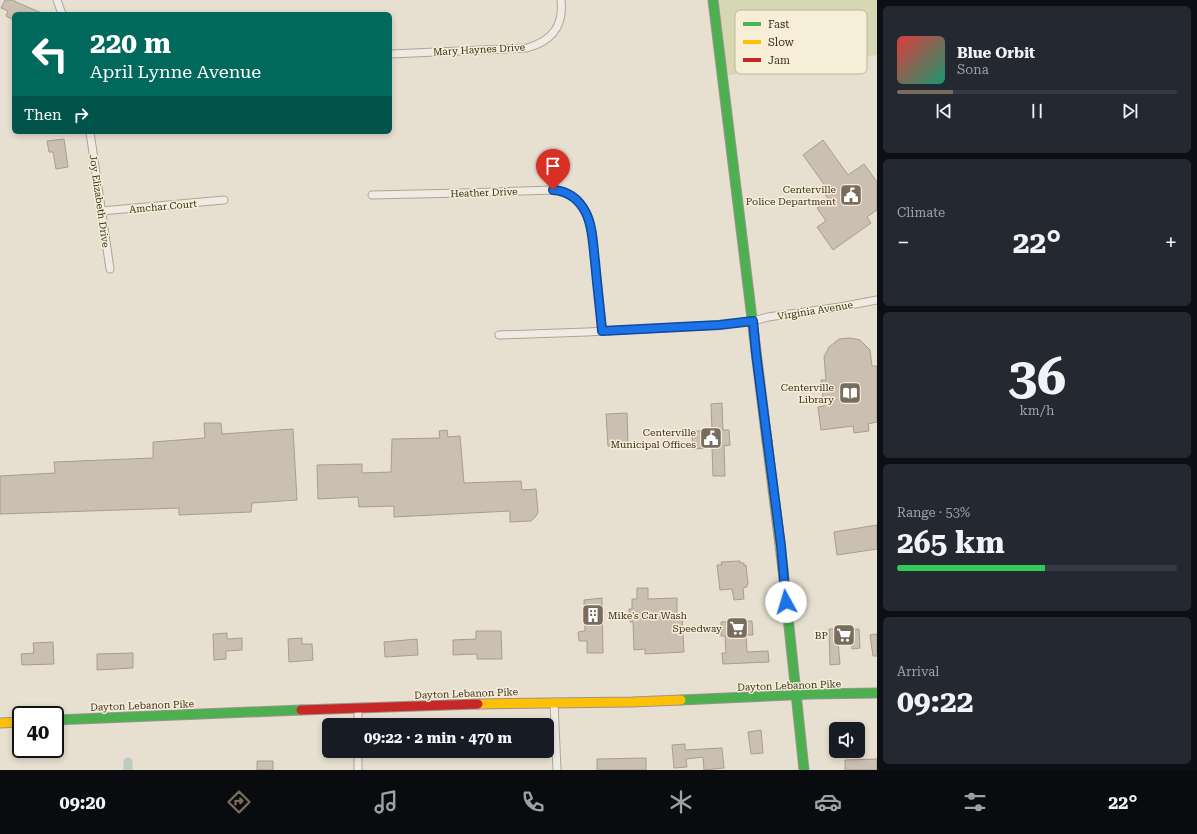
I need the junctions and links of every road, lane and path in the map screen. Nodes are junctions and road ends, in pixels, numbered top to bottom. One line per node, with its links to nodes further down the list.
1 (57, 0): 4 (street)
2 (561, 0): 5 (street, Mary Haynes Drive)
3 (713, 0): 12 (main road)
4 (61, 12)
5 (392, 54)
6 (90, 134): 9 (street, Joy Elizabeth Drive)
7 (372, 195): 13 (street, Heather Drive)
8 (224, 200): 9 (street, Amchar Court)
9 (101, 211): 10 (street, Joy Elizabeth Drive)
10 (110, 269)
11 (877, 300): 12 (street, Virginia Avenue)
12 (753, 321): 13 (street, Virginia Avenue); 16 (main road)
13 (602, 331): 14 (street, Virginia Avenue)
14 (498, 335)
15 (877, 693): 16 (main road, Dayton Lebanon Pike)
16 (796, 695): 17 (main road, Dayton Lebanon Pike); 26 (main road)
17 (554, 702): 18 (main road, Dayton Lebanon Pike); 25 (street)
18 (358, 708): 19 (street); 20 (main road, Dayton Lebanon Pike)
19 (358, 718)
20 (64, 719)
21 (12, 722): 22 (main road)
22 (0, 723)
23 (358, 758): 24 (street)
24 (358, 770)
25 (557, 770)
26 (804, 770)

